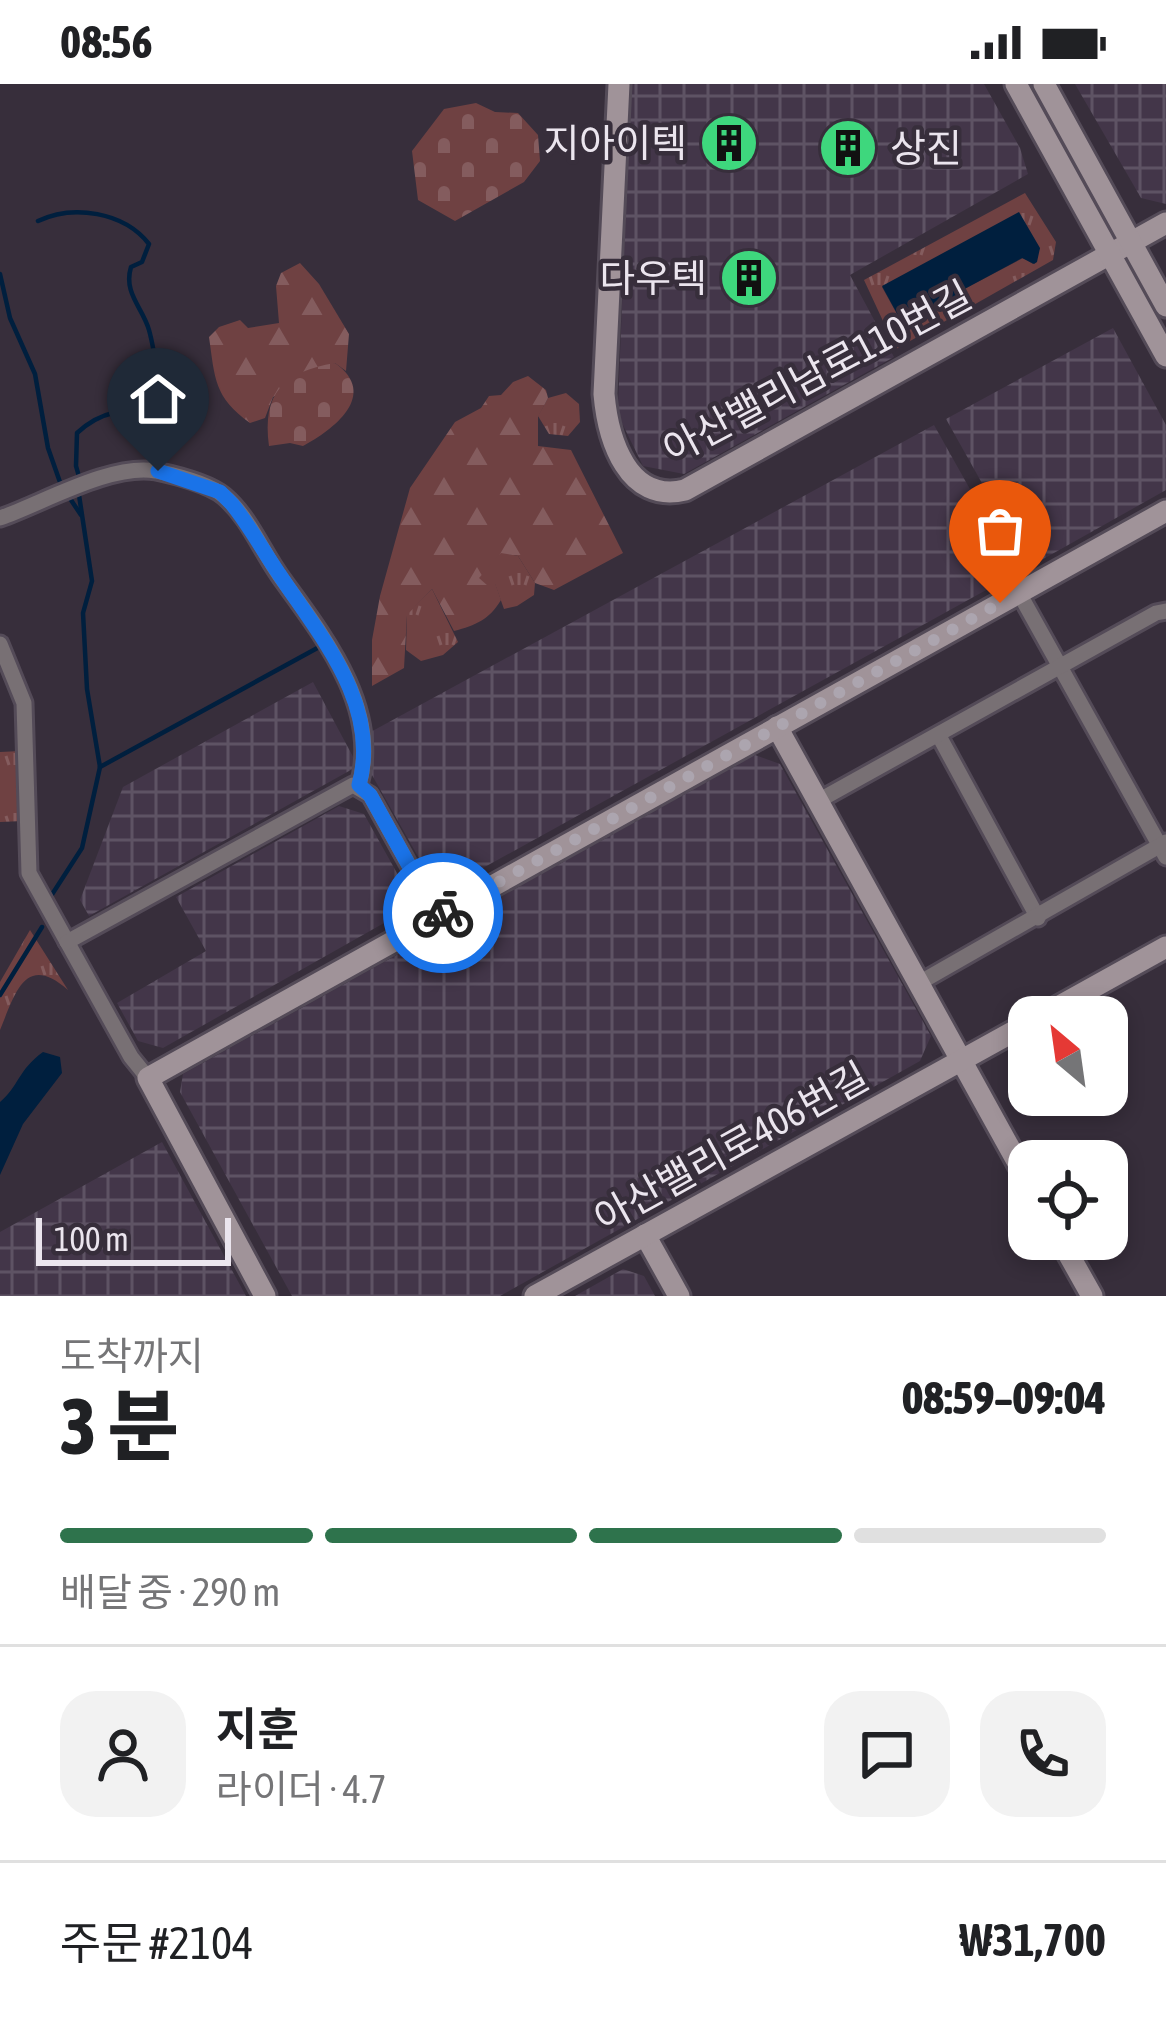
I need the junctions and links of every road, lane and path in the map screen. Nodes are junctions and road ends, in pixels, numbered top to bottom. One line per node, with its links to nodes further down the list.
1 (619, 84): 6 (street, 아산밸리남로110번길)
2 (1016, 84): 6 (street)
3 (1045, 84): 5 (street)
4 (1166, 223): 5 (street, 아산밸리남로110번길)
5 (1132, 242): 6 (street, 아산밸리남로110번길); 7 (street)
6 (1110, 254): 8 (street)
7 (1166, 306)
8 (1166, 356)
9 (1166, 511): 11 (street)
10 (0, 518): 17 (street)
11 (1019, 592): 14 (street); 15 (street)
12 (1166, 611): 14 (street)
13 (0, 644): 22 (street)
14 (1060, 666): 16 (street); 19 (street)
15 (777, 727): 18 (street); 20 (street)
16 (939, 736): 18 (street); 21 (street)
17 (359, 785): 20 (street); 22 (street)
18 (818, 801): 24 (street)
19 (1164, 848): 21 (street)
20 (437, 916): 28 (street)
21 (1038, 918): 24 (street)
22 (67, 941): 28 (street)
23 (1166, 947): 25 (street)
24 (919, 983): 27 (street)
25 (1078, 996)
26 (1008, 1035): 27 (street, 아산밸리로406번길)
27 (962, 1060): 29 (street); 30 (street, 아산밸리로406번길)
28 (148, 1078): 32 (street)
29 (1008, 1144)
30 (645, 1235): 33 (street, 아산밸리로406번길); 34 (street)
31 (1072, 1260): 35 (street)
32 (265, 1296)
33 (535, 1296)
34 (680, 1296)
35 (1092, 1296)

